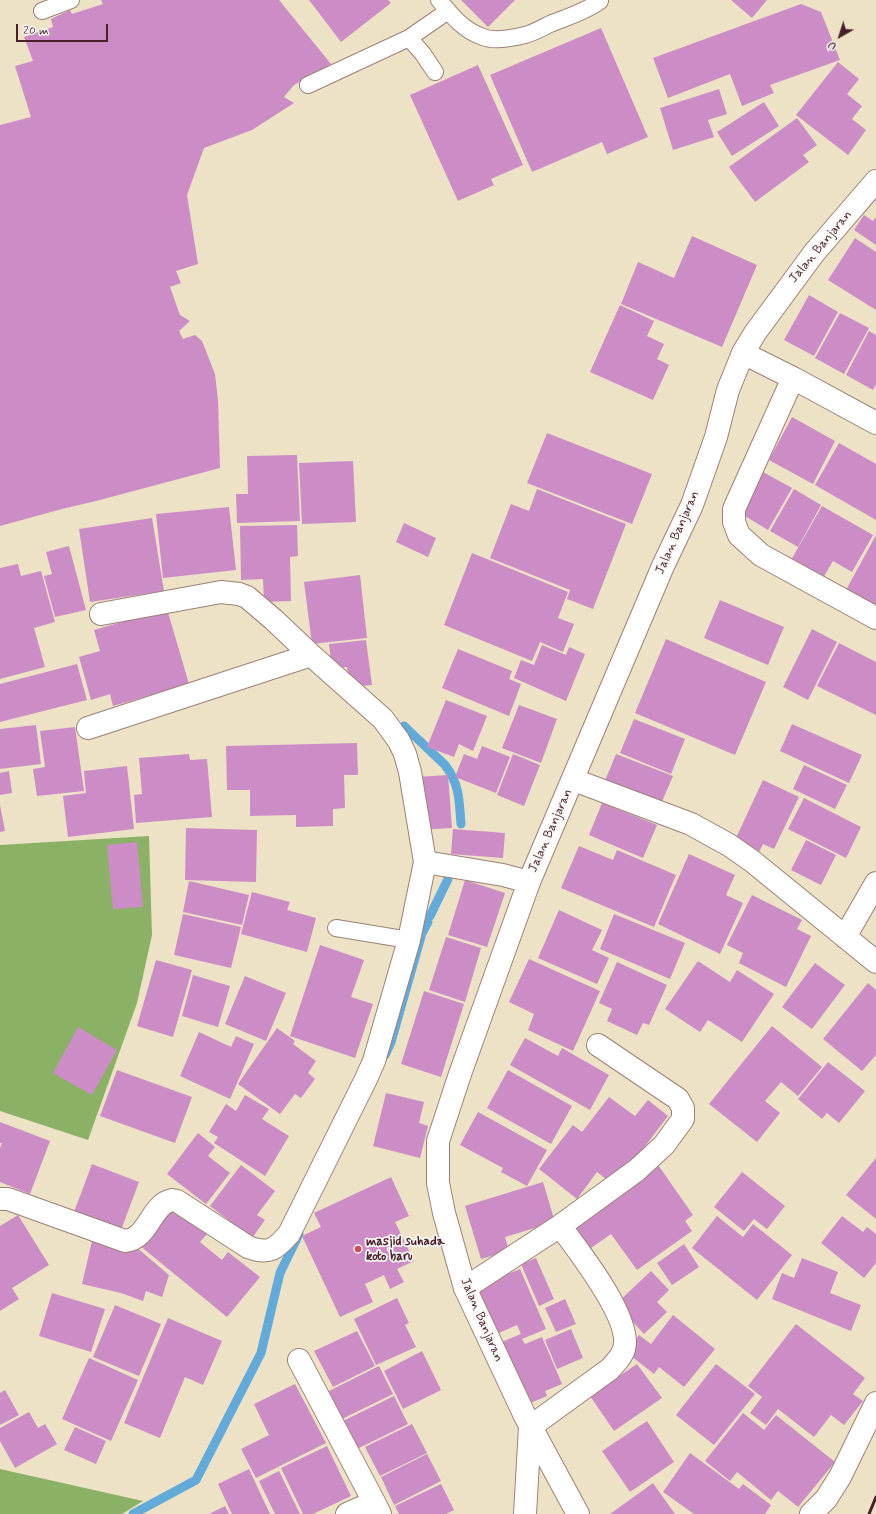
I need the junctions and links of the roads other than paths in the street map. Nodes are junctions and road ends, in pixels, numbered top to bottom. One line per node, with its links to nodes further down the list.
1 (71, 0): 4 (lane)
2 (600, 1): 3 (lane)
3 (444, 6): 5 (lane)
4 (42, 11)
5 (409, 38): 6 (lane); 7 (lane)
6 (435, 72)
7 (308, 85)
8 (876, 181): 9 (street, Jalan Banjaran)
9 (743, 353): 10 (street); 16 (street, Jalan Banjaran)
10 (793, 378): 11 (street); 13 (street)
11 (876, 423)
12 (100, 614): 14 (street)
13 (876, 618)
14 (311, 655): 15 (street); 17 (street)
15 (88, 728)
16 (574, 780): 18 (street, Jalan Banjaran); 21 (street)
17 (435, 864): 18 (street); 22 (street)
18 (529, 882): 27 (street, Jalan Banjaran)
19 (876, 883): 21 (street)
20 (336, 928): 22 (lane)
21 (845, 937): 23 (street)
22 (409, 940): 25 (street)
23 (876, 962)
24 (598, 1045): 26 (street)
25 (0, 1198)
26 (560, 1226): 27 (street); 30 (street)
27 (465, 1288): 30 (street, Jalan Banjaran)
28 (299, 1360): 31 (street)
29 (876, 1403): 35 (street)
30 (530, 1427): 33 (street); 34 (street, Jalan Banjaran)
31 (377, 1508): 32 (street)
32 (347, 1514)
33 (525, 1514)
34 (578, 1514)
35 (811, 1514)

